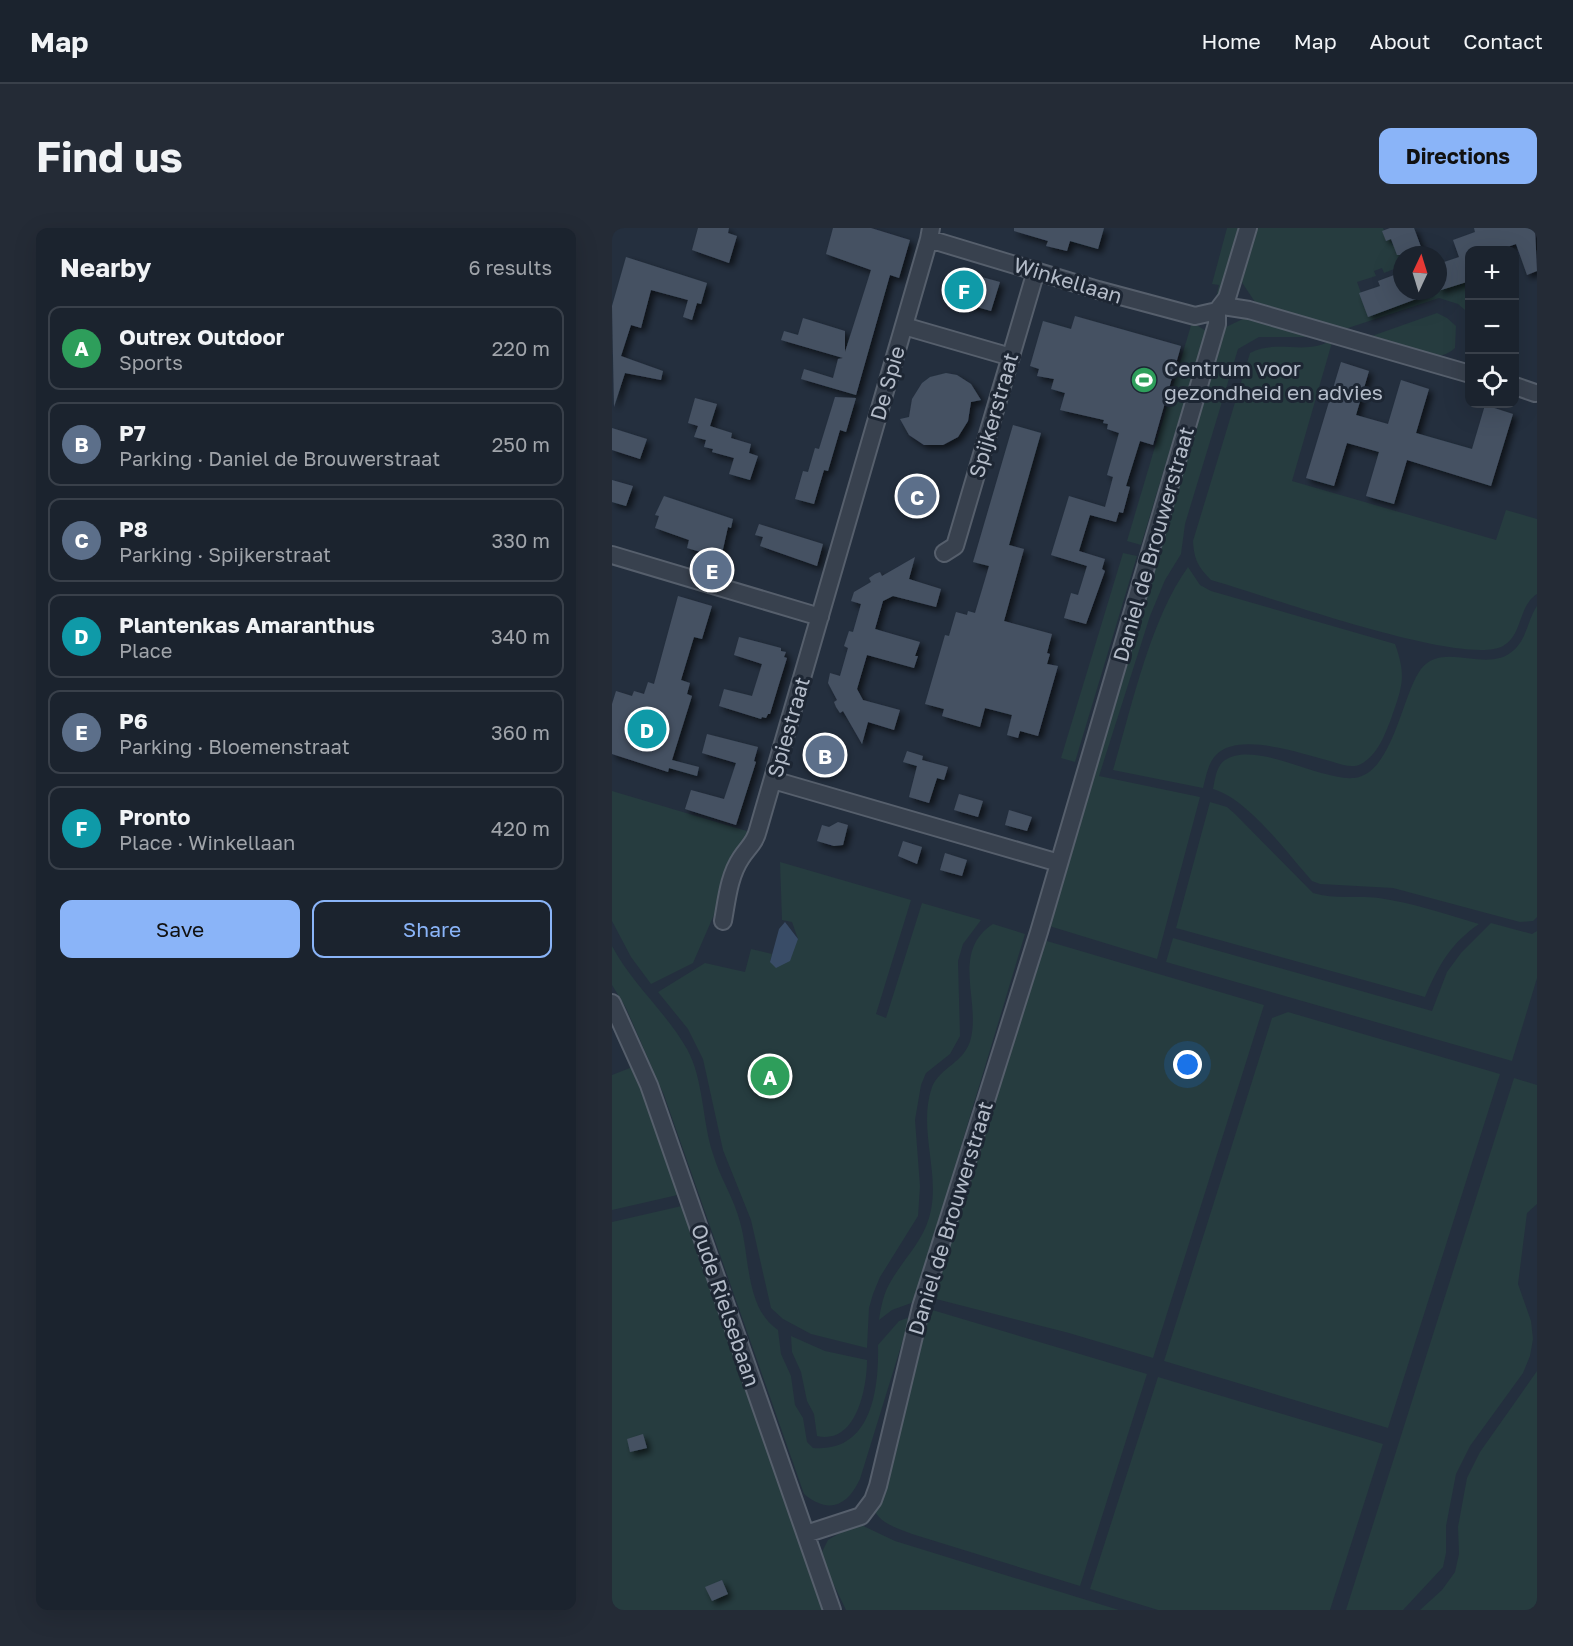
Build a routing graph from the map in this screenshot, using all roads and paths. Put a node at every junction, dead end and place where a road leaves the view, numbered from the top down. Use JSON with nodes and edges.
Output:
{"nodes":[{"id":1,"x":1248,"y":228,"type":"edge"},
{"id":2,"x":930,"y":233,"type":"edge"},
{"id":3,"x":1036,"y":271,"type":"junction"},
{"id":4,"x":1220,"y":308,"type":"junction"},
{"id":5,"x":904,"y":326,"type":"junction"},
{"id":6,"x":1011,"y":357,"type":"junction"},
{"id":7,"x":1465,"y":373,"type":"edge"},
{"id":8,"x":1519,"y":388,"type":"edge"},
{"id":9,"x":1535,"y":393,"type":"dead end"},
{"id":10,"x":846,"y":528,"type":"joint"},
{"id":11,"x":944,"y":552,"type":"dead end"},
{"id":12,"x":612,"y":555,"type":"edge"},
{"id":13,"x":820,"y":617,"type":"junction"},
{"id":14,"x":773,"y":780,"type":"junction"},
{"id":15,"x":1059,"y":863,"type":"junction"},
{"id":16,"x":723,"y":921,"type":"dead end"},
{"id":17,"x":612,"y":1003,"type":"edge"},
{"id":18,"x":806,"y":1534,"type":"junction"},
{"id":19,"x":832,"y":1610,"type":"edge"}],
"edges":[{"from":1,"to":4,"type":"street","name":"Daniel de Brouwerstraat"},
{"from":2,"to":3,"type":"street","name":"Winkellaan"},
{"from":2,"to":5,"type":"street","name":"De Spie"},
{"from":3,"to":4,"type":"street","name":"Winkellaan"},
{"from":3,"to":6,"type":"street","name":"Spijkerstraat"},
{"from":4,"to":7,"type":"street","name":"Winkellaan"},
{"from":4,"to":15,"type":"street","name":"Daniel de Brouwerstraat"},
{"from":5,"to":6,"type":"street"},
{"from":5,"to":10,"type":"street","name":"De Spie"},
{"from":6,"to":11,"type":"street","name":"Spijkerstraat"},
{"from":8,"to":9,"type":"street"},
{"from":10,"to":13,"type":"street","name":"Spiestraat"},
{"from":12,"to":13,"type":"street"},
{"from":13,"to":14,"type":"street","name":"Spiestraat"},
{"from":14,"to":15,"type":"street"},
{"from":14,"to":16,"type":"street","name":"Spiestraat"},
{"from":15,"to":18,"type":"street","name":"Daniel de Brouwerstraat"},
{"from":17,"to":18,"type":"street","name":"Oude Rielsebaan"},
{"from":18,"to":19,"type":"street","name":"Oude Rielsebaan"}]}
